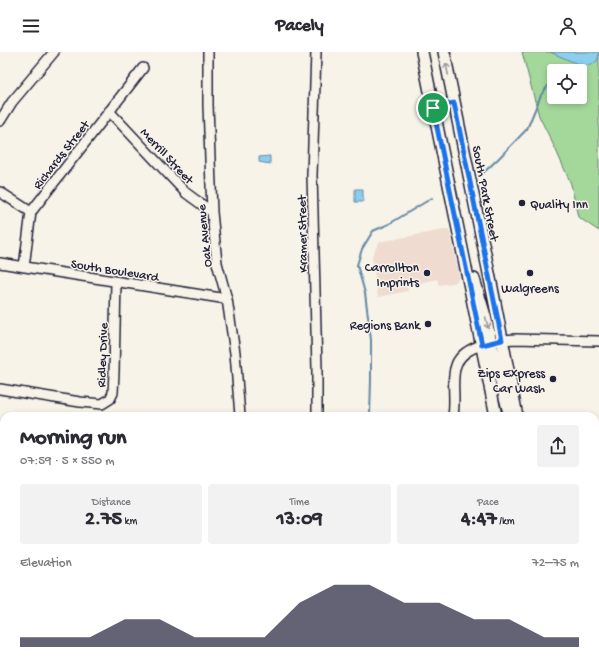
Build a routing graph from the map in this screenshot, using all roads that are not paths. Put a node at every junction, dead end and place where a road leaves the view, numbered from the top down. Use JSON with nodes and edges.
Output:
{"nodes":[{"id":1,"x":54,"y":52,"type":"edge"},
{"id":2,"x":208,"y":52,"type":"edge"},
{"id":3,"x":316,"y":52,"type":"edge"},
{"id":4,"x":422,"y":52,"type":"edge"},
{"id":5,"x":444,"y":52,"type":"edge"},
{"id":6,"x":143,"y":68,"type":"dead end"},
{"id":7,"x":454,"y":103,"type":"junction"},
{"id":8,"x":433,"y":108,"type":"junction"},
{"id":9,"x":109,"y":111,"type":"junction"},
{"id":10,"x":0,"y":121,"type":"edge"},
{"id":11,"x":0,"y":192,"type":"edge"},
{"id":12,"x":31,"y":212,"type":"junction"},
{"id":13,"x":212,"y":212,"type":"junction"},
{"id":14,"x":0,"y":264,"type":"edge"},
{"id":15,"x":24,"y":267,"type":"junction"},
{"id":16,"x":116,"y":282,"type":"junction"},
{"id":17,"x":227,"y":299,"type":"junction"},
{"id":18,"x":599,"y":341,"type":"edge"},
{"id":19,"x":492,"y":343,"type":"junction"},
{"id":20,"x":0,"y":389,"type":"edge"},
{"id":21,"x":240,"y":412,"type":"edge"},
{"id":22,"x":317,"y":412,"type":"edge"},
{"id":23,"x":454,"y":412,"type":"edge"},
{"id":24,"x":496,"y":412,"type":"edge"},
{"id":25,"x":510,"y":412,"type":"edge"},
{"id":26,"x":516,"y":412,"type":"edge"}],
"edges":[{"from":1,"to":10,"type":"street"},
{"from":2,"to":13,"type":"street","name":"Oak Avenue"},
{"from":3,"to":22,"type":"street","name":"Kramer Street"},
{"from":4,"to":8,"type":"main road"},
{"from":7,"to":5,"type":"main road","name":"South Park Street","one_way":true},
{"from":6,"to":9,"type":"street","name":"Richards Street"},
{"from":7,"to":8,"type":"main road"},
{"from":7,"to":19,"type":"main road","name":"South Park Street"},
{"from":8,"to":19,"type":"main road","one_way":true},
{"from":9,"to":12,"type":"street","name":"Richards Street"},
{"from":9,"to":13,"type":"street","name":"Merrill Street"},
{"from":11,"to":12,"type":"street"},
{"from":12,"to":15,"type":"street"},
{"from":13,"to":17,"type":"street","name":"Oak Avenue"},
{"from":14,"to":15,"type":"street","name":"South Boulevard"},
{"from":15,"to":16,"type":"street","name":"South Boulevard"},
{"from":16,"to":17,"type":"street","name":"South Boulevard"},
{"from":16,"to":20,"type":"street","name":"Ridley Drive"},
{"from":17,"to":21,"type":"street","name":"Oak Avenue"},
{"from":18,"to":19,"type":"street"},
{"from":19,"to":23,"type":"street"},
{"from":19,"to":24,"type":"main road"},
{"from":19,"to":25,"type":"main road"},
{"from":19,"to":26,"type":"main road"}]}
